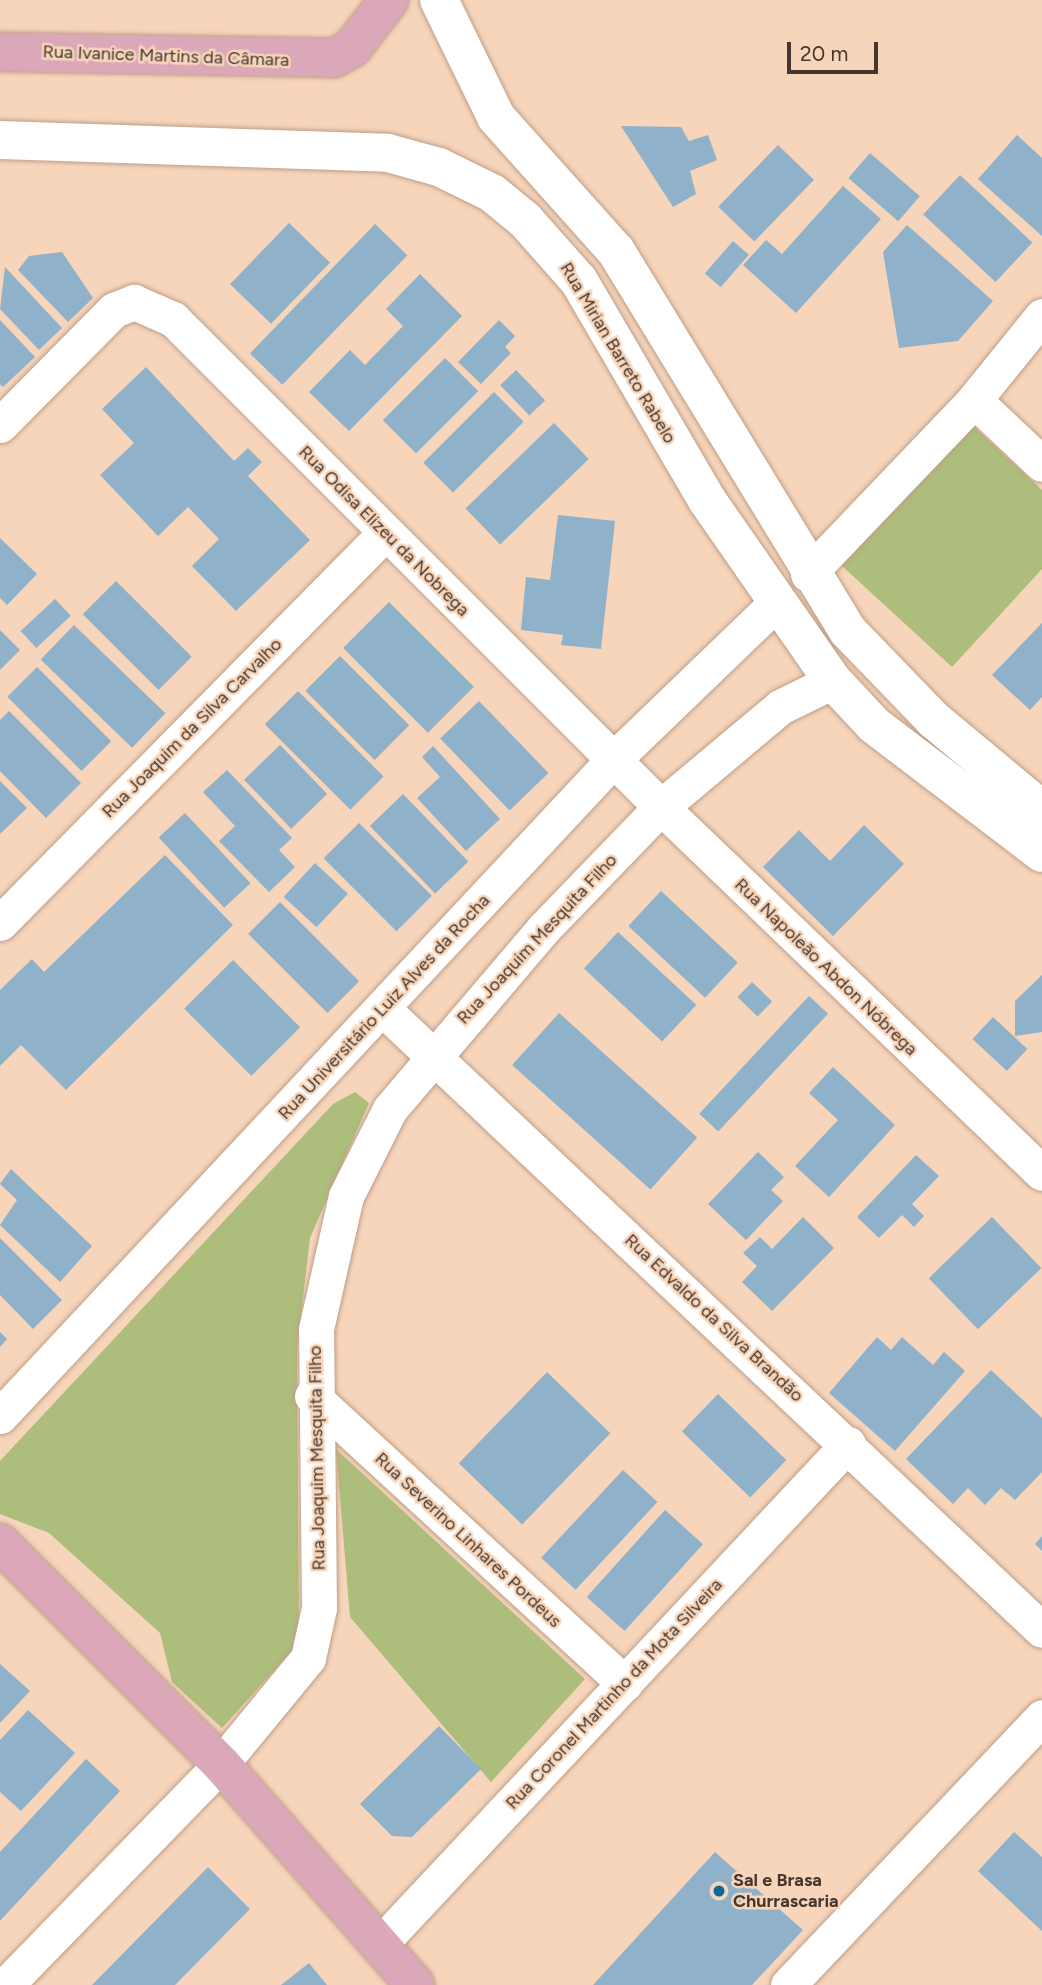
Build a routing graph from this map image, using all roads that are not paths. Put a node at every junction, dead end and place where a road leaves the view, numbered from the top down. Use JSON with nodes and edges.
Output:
{"nodes":[{"id":1,"x":389,"y":0,"type":"edge"},
{"id":2,"x":439,"y":0,"type":"edge"},
{"id":3,"x":0,"y":52,"type":"edge"},
{"id":4,"x":0,"y":140,"type":"edge"},
{"id":5,"x":1042,"y":316,"type":"edge"},
{"id":6,"x":974,"y":400,"type":"junction"},
{"id":7,"x":0,"y":425,"type":"edge"},
{"id":8,"x":1042,"y":464,"type":"edge"},
{"id":9,"x":384,"y":534,"type":"junction"},
{"id":10,"x":808,"y":574,"type":"junction"},
{"id":11,"x":774,"y":605,"type":"junction"},
{"id":12,"x":832,"y":681,"type":"junction"},
{"id":13,"x":614,"y":759,"type":"junction"},
{"id":14,"x":661,"y":807,"type":"junction"},
{"id":15,"x":1042,"y":810,"type":"edge"},
{"id":16,"x":1042,"y":853,"type":"edge"},
{"id":17,"x":0,"y":923,"type":"edge"},
{"id":18,"x":383,"y":1009,"type":"junction"},
{"id":19,"x":432,"y":1053,"type":"junction"},
{"id":20,"x":1042,"y":1173,"type":"edge"},
{"id":21,"x":312,"y":1396,"type":"junction"},
{"id":22,"x":0,"y":1416,"type":"edge"},
{"id":23,"x":848,"y":1444,"type":"junction"},
{"id":24,"x":0,"y":1543,"type":"edge"},
{"id":25,"x":1042,"y":1630,"type":"edge"},
{"id":26,"x":625,"y":1684,"type":"junction"},
{"id":27,"x":1042,"y":1717,"type":"edge"},
{"id":28,"x":221,"y":1764,"type":"junction"},
{"id":29,"x":380,"y":1944,"type":"junction"},
{"id":30,"x":6,"y":1985,"type":"edge"},
{"id":31,"x":415,"y":1985,"type":"edge"},
{"id":32,"x":788,"y":1985,"type":"edge"}],
"edges":[{"from":1,"to":3,"type":"main road","name":"Rua Ivanice Martins da Câmara"},
{"from":2,"to":10,"type":"main road"},
{"from":4,"to":11,"type":"main road","name":"Rua Mirian Barreto Rabelo"},
{"from":5,"to":6,"type":"street"},
{"from":6,"to":8,"type":"street"},
{"from":6,"to":10,"type":"street"},
{"from":7,"to":9,"type":"street","name":"Rua Odisa Elizeu da Nobrega"},
{"from":9,"to":13,"type":"street","name":"Rua Odisa Elizeu da Nobrega"},
{"from":9,"to":17,"type":"street","name":"Rua Joaquim da Silva Carvalho"},
{"from":10,"to":15,"type":"main road"},
{"from":11,"to":12,"type":"main road","name":"Rua Mirian Barreto Rabelo"},
{"from":11,"to":13,"type":"street","name":"Rua Universitário Luiz Alves da Rocha"},
{"from":12,"to":14,"type":"street","name":"Rua Joaquim Mesquita Filho"},
{"from":12,"to":16,"type":"main road","name":"Rua Mirian Barreto Rabelo"},
{"from":13,"to":14,"type":"street","name":"Rua Napoleão Abdon Nóbrega"},
{"from":13,"to":18,"type":"street","name":"Rua Universitário Luiz Alves da Rocha"},
{"from":14,"to":19,"type":"street","name":"Rua Joaquim Mesquita Filho"},
{"from":14,"to":20,"type":"street","name":"Rua Napoleão Abdon Nóbrega"},
{"from":18,"to":19,"type":"street","name":"Rua Edvaldo da Silva Brandão"},
{"from":18,"to":22,"type":"street","name":"Rua Universitário Luiz Alves da Rocha"},
{"from":19,"to":21,"type":"street","name":"Rua Joaquim Mesquita Filho"},
{"from":19,"to":23,"type":"street","name":"Rua Edvaldo da Silva Brandão"},
{"from":21,"to":26,"type":"street","name":"Rua Severino Linhares Pordeus"},
{"from":21,"to":28,"type":"street","name":"Rua Joaquim Mesquita Filho"},
{"from":23,"to":25,"type":"street","name":"Rua Edvaldo da Silva Brandão"},
{"from":23,"to":26,"type":"street","name":"Rua Coronel Martinho da Mota Silveira"},
{"from":24,"to":28,"type":"main road"},
{"from":26,"to":29,"type":"street","name":"Rua Coronel Martinho da Mota Silveira"},
{"from":27,"to":32,"type":"street"},
{"from":28,"to":29,"type":"main road"},
{"from":28,"to":30,"type":"street","name":"Rua Joaquim Mesquita Filho"},
{"from":29,"to":31,"type":"main road"}]}
